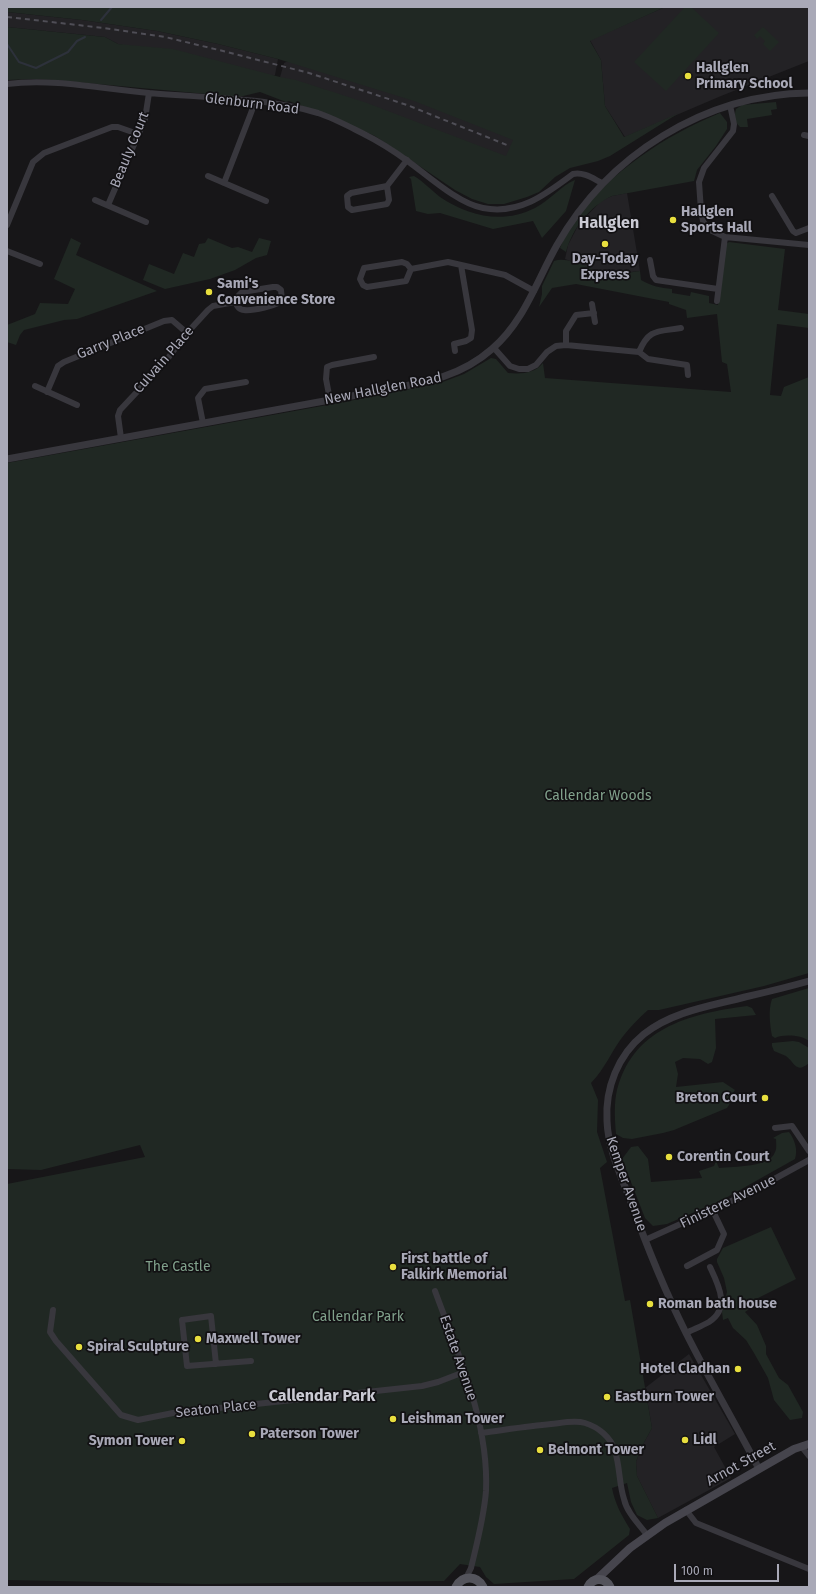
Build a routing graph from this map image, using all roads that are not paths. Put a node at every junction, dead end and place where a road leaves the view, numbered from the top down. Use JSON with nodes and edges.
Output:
{"nodes":[{"id":1,"x":7,"y":84,"type":"edge"},
{"id":2,"x":149,"y":93,"type":"junction"},
{"id":3,"x":809,"y":93,"type":"edge"},
{"id":4,"x":254,"y":102,"type":"junction"},
{"id":5,"x":730,"y":105,"type":"junction"},
{"id":6,"x":138,"y":134,"type":"junction"},
{"id":7,"x":407,"y":160,"type":"junction"},
{"id":8,"x":208,"y":176,"type":"dead end"},
{"id":9,"x":224,"y":183,"type":"junction"},
{"id":10,"x":602,"y":183,"type":"junction"},
{"id":11,"x":387,"y":186,"type":"junction"},
{"id":12,"x":772,"y":196,"type":"dead end"},
{"id":13,"x":95,"y":200,"type":"dead end"},
{"id":14,"x":266,"y":201,"type":"dead end"},
{"id":15,"x":108,"y":206,"type":"junction"},
{"id":16,"x":146,"y":222,"type":"dead end"},
{"id":17,"x":7,"y":225,"type":"edge"},
{"id":18,"x":809,"y":228,"type":"edge"},
{"id":19,"x":796,"y":233,"type":"junction"},
{"id":20,"x":725,"y":237,"type":"junction"},
{"id":21,"x":795,"y":243,"type":"junction"},
{"id":22,"x":809,"y":245,"type":"edge"},
{"id":23,"x":7,"y":251,"type":"edge"},
{"id":24,"x":650,"y":260,"type":"dead end"},
{"id":25,"x":40,"y":264,"type":"dead end"},
{"id":26,"x":461,"y":265,"type":"junction"},
{"id":27,"x":411,"y":270,"type":"junction"},
{"id":28,"x":718,"y":289,"type":"junction"},
{"id":29,"x":534,"y":291,"type":"junction"},
{"id":30,"x":717,"y":301,"type":"dead end"},
{"id":31,"x":235,"y":302,"type":"junction"},
{"id":32,"x":592,"y":304,"type":"dead end"},
{"id":33,"x":594,"y":313,"type":"junction"},
{"id":34,"x":595,"y":322,"type":"dead end"},
{"id":35,"x":681,"y":328,"type":"dead end"},
{"id":36,"x":187,"y":333,"type":"junction"},
{"id":37,"x":566,"y":344,"type":"junction"},
{"id":38,"x":494,"y":348,"type":"junction"},
{"id":39,"x":455,"y":351,"type":"dead end"},
{"id":40,"x":639,"y":352,"type":"junction"},
{"id":41,"x":374,"y":357,"type":"dead end"},
{"id":42,"x":688,"y":375,"type":"dead end"},
{"id":43,"x":246,"y":382,"type":"dead end"},
{"id":44,"x":35,"y":386,"type":"dead end"},
{"id":45,"x":48,"y":392,"type":"junction"},
{"id":46,"x":330,"y":400,"type":"junction"},
{"id":47,"x":77,"y":405,"type":"dead end"},
{"id":48,"x":202,"y":423,"type":"junction"},
{"id":49,"x":121,"y":438,"type":"junction"},
{"id":50,"x":7,"y":459,"type":"edge"},
{"id":51,"x":809,"y":981,"type":"edge"},
{"id":52,"x":775,"y":1128,"type":"dead end"},
{"id":53,"x":809,"y":1151,"type":"edge"},
{"id":54,"x":809,"y":1160,"type":"edge"},
{"id":55,"x":713,"y":1210,"type":"junction"},
{"id":56,"x":645,"y":1240,"type":"junction"},
{"id":57,"x":687,"y":1266,"type":"dead end"},
{"id":58,"x":710,"y":1267,"type":"dead end"},
{"id":59,"x":435,"y":1291,"type":"dead end"},
{"id":60,"x":53,"y":1310,"type":"dead end"},
{"id":61,"x":686,"y":1333,"type":"junction"},
{"id":62,"x":251,"y":1361,"type":"dead end"},
{"id":63,"x":216,"y":1364,"type":"junction"},
{"id":64,"x":464,"y":1372,"type":"junction"},
{"id":65,"x":481,"y":1433,"type":"junction"},
{"id":66,"x":809,"y":1444,"type":"edge"},
{"id":67,"x":800,"y":1446,"type":"junction"},
{"id":68,"x":809,"y":1456,"type":"edge"},
{"id":69,"x":760,"y":1468,"type":"junction"},
{"id":70,"x":686,"y":1510,"type":"junction"},
{"id":71,"x":647,"y":1535,"type":"junction"},
{"id":72,"x":471,"y":1568,"type":"junction"},
{"id":73,"x":809,"y":1569,"type":"edge"},
{"id":74,"x":466,"y":1578,"type":"junction"},
{"id":75,"x":607,"y":1584,"type":"edge"},
{"id":76,"x":482,"y":1585,"type":"edge"},
{"id":77,"x":586,"y":1586,"type":"edge"},
{"id":78,"x":456,"y":1587,"type":"edge"}],
"edges":[{"from":1,"to":2,"type":"street","name":"Glenburn Road"},
{"from":2,"to":4,"type":"street","name":"Glenburn Road"},
{"from":2,"to":6,"type":"street","name":"Beauly Court"},
{"from":3,"to":5,"type":"street","name":"New Hallglen Road"},
{"from":4,"to":7,"type":"street","name":"Glenburn Road"},
{"from":4,"to":9,"type":"street"},
{"from":5,"to":10,"type":"street","name":"New Hallglen Road"},
{"from":5,"to":20,"type":"street"},
{"from":6,"to":15,"type":"street","name":"Beauly Court"},
{"from":6,"to":17,"type":"street"},
{"from":7,"to":10,"type":"street","name":"Glenburn Road"},
{"from":7,"to":11,"type":"street"},
{"from":8,"to":9,"type":"street"},
{"from":9,"to":14,"type":"street"},
{"from":10,"to":29,"type":"street","name":"New Hallglen Road"},
{"from":11,"to":11,"type":"street"},
{"from":12,"to":19,"type":"street"},
{"from":13,"to":15,"type":"street"},
{"from":15,"to":16,"type":"street"},
{"from":18,"to":19,"type":"street"},
{"from":19,"to":21,"type":"street"},
{"from":20,"to":21,"type":"street"},
{"from":20,"to":28,"type":"street"},
{"from":21,"to":22,"type":"street"},
{"from":23,"to":25,"type":"street"},
{"from":24,"to":28,"type":"street"},
{"from":26,"to":27,"type":"street"},
{"from":26,"to":29,"type":"street"},
{"from":26,"to":39,"type":"street"},
{"from":27,"to":27,"type":"street"},
{"from":28,"to":30,"type":"street"},
{"from":29,"to":38,"type":"street","name":"New Hallglen Road"},
{"from":31,"to":31,"type":"street","name":"Culvain Place"},
{"from":31,"to":36,"type":"street","name":"Culvain Place"},
{"from":32,"to":33,"type":"street"},
{"from":33,"to":34,"type":"street"},
{"from":33,"to":37,"type":"street"},
{"from":35,"to":40,"type":"street"},
{"from":36,"to":45,"type":"street","name":"Garry Place"},
{"from":36,"to":49,"type":"street","name":"Culvain Place"},
{"from":37,"to":38,"type":"street"},
{"from":37,"to":40,"type":"street"},
{"from":38,"to":46,"type":"street","name":"New Hallglen Road"},
{"from":40,"to":42,"type":"street"},
{"from":41,"to":46,"type":"street"},
{"from":43,"to":48,"type":"street"},
{"from":44,"to":45,"type":"street"},
{"from":45,"to":47,"type":"street"},
{"from":46,"to":48,"type":"street","name":"New Hallglen Road"},
{"from":48,"to":49,"type":"street","name":"New Hallglen Road"},
{"from":49,"to":50,"type":"street","name":"New Hallglen Road"},
{"from":51,"to":56,"type":"street","name":"Kemper Avenue"},
{"from":52,"to":53,"type":"street"},
{"from":54,"to":55,"type":"street","name":"Finistere Avenue"},
{"from":55,"to":56,"type":"street","name":"Finistere Avenue"},
{"from":55,"to":57,"type":"street"},
{"from":56,"to":61,"type":"street","name":"Kemper Avenue"},
{"from":58,"to":61,"type":"street"},
{"from":59,"to":64,"type":"street","name":"Estate Avenue"},
{"from":60,"to":64,"type":"street","name":"Seaton Place"},
{"from":61,"to":69,"type":"street","name":"Kemper Avenue"},
{"from":62,"to":63,"type":"street"},
{"from":63,"to":63,"type":"street"},
{"from":64,"to":65,"type":"street","name":"Estate Avenue"},
{"from":65,"to":71,"type":"street"},
{"from":65,"to":72,"type":"street","name":"Estate Avenue"},
{"from":66,"to":67,"type":"main road","name":"Arnot Street"},
{"from":67,"to":68,"type":"street"},
{"from":67,"to":69,"type":"main road","name":"Arnot Street"},
{"from":69,"to":70,"type":"main road","name":"Arnot Street"},
{"from":70,"to":71,"type":"main road","name":"Arnot Street"},
{"from":70,"to":73,"type":"street"},
{"from":71,"to":75,"type":"main road","name":"Arnot Street"},
{"from":72,"to":74,"type":"street","name":"Estate Avenue"},
{"from":72,"to":76,"type":"street"},
{"from":74,"to":76,"type":"main road"},
{"from":74,"to":78,"type":"main road"},
{"from":75,"to":77,"type":"main road"}]}
